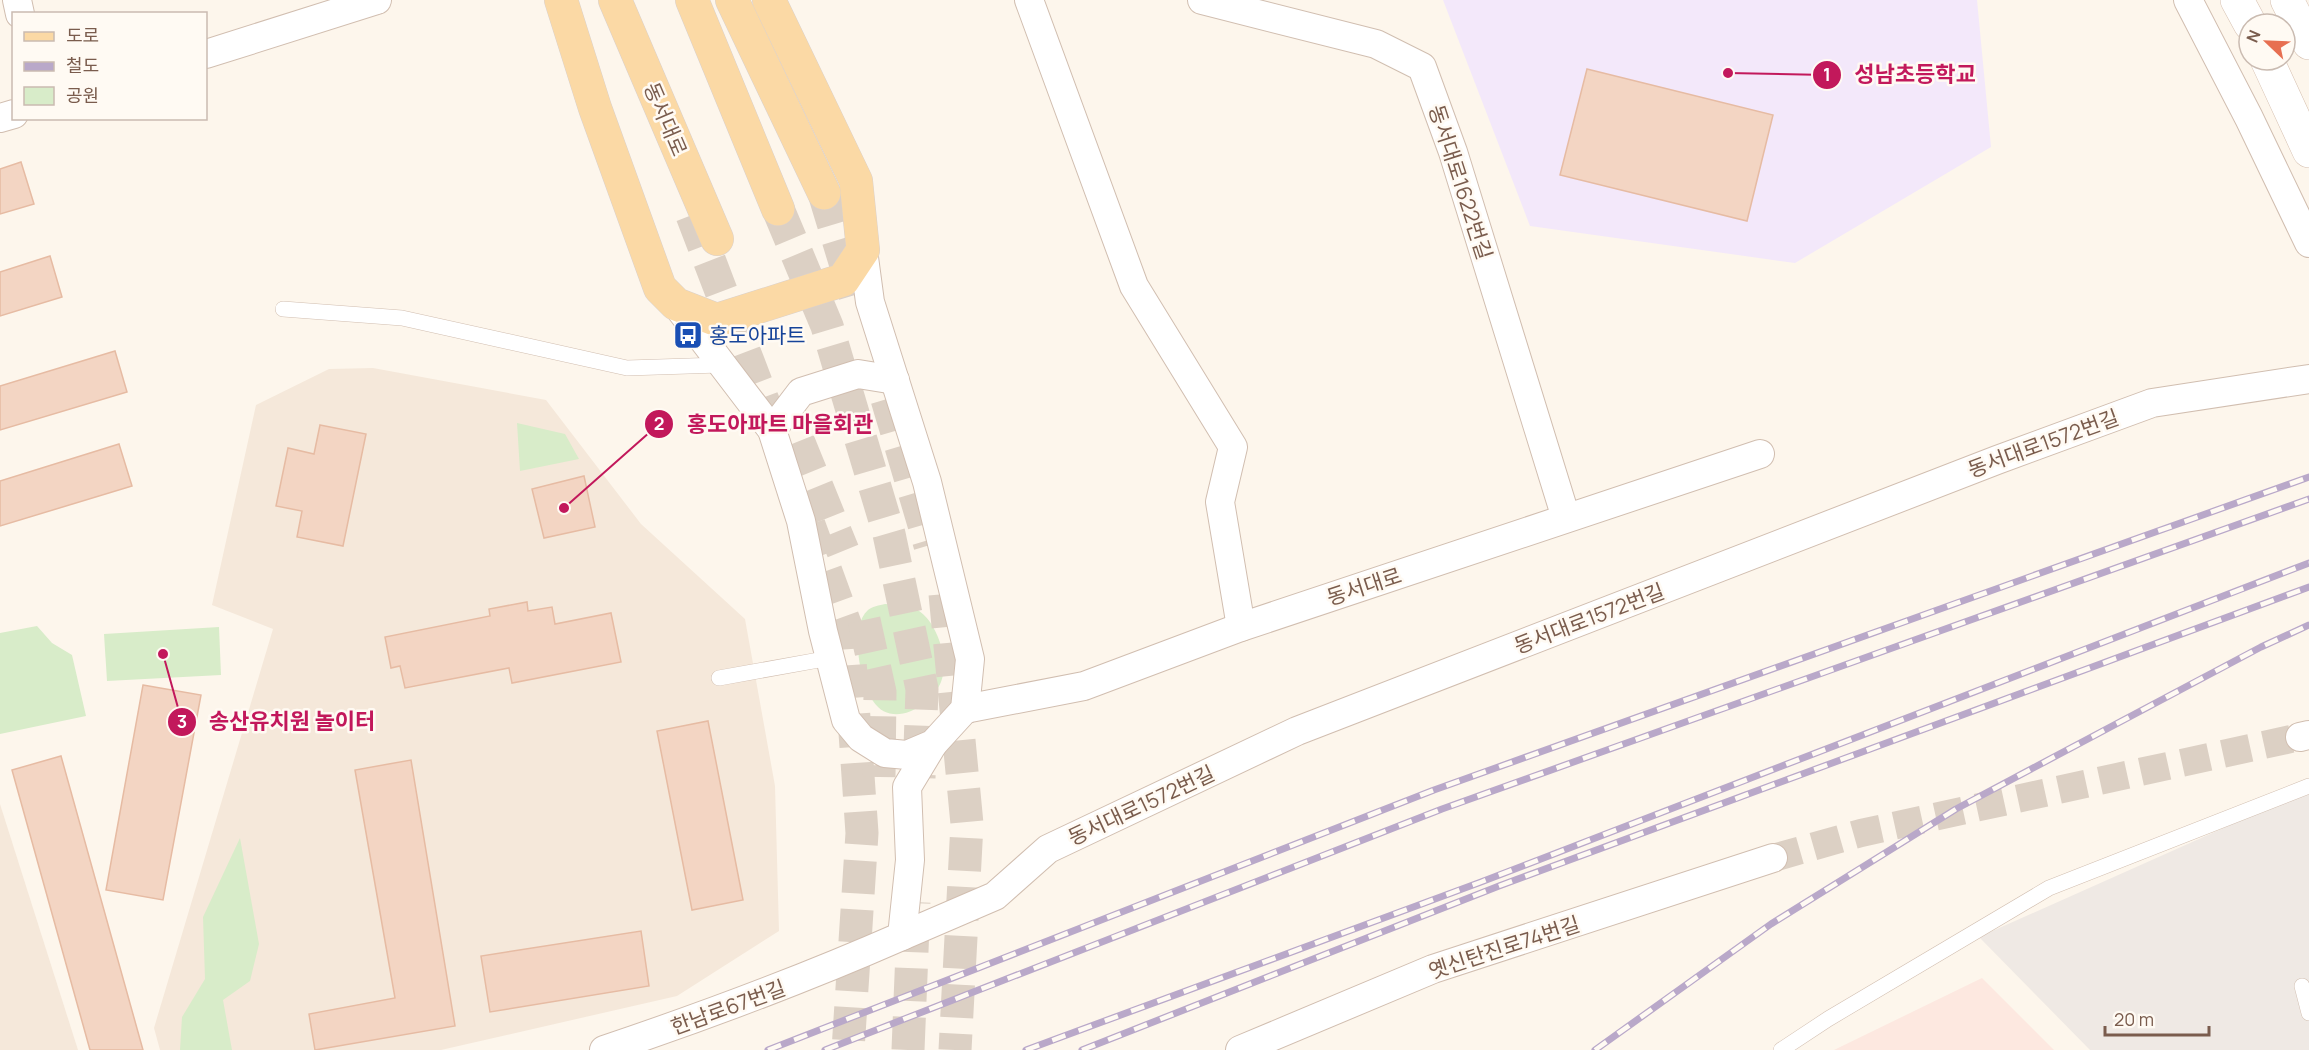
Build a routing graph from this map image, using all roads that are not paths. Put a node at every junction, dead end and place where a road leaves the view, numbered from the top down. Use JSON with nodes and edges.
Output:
{"nodes":[{"id":1,"x":377,"y":0,"type":"edge"},
{"id":2,"x":613,"y":0,"type":"edge"},
{"id":3,"x":692,"y":0,"type":"edge"},
{"id":4,"x":732,"y":0,"type":"edge"},
{"id":5,"x":768,"y":0,"type":"edge"},
{"id":6,"x":1029,"y":0,"type":"edge"},
{"id":7,"x":1202,"y":0,"type":"edge"},
{"id":8,"x":2188,"y":0,"type":"edge"},
{"id":9,"x":2287,"y":0,"type":"edge"},
{"id":10,"x":559,"y":2,"type":"edge"},
{"id":11,"x":2309,"y":43,"type":"edge"},
{"id":12,"x":207,"y":54,"type":"edge"},
{"id":13,"x":2273,"y":72,"type":"edge"},
{"id":14,"x":2309,"y":151,"type":"edge"},
{"id":15,"x":824,"y":193,"type":"tunnel mouth"},
{"id":16,"x":778,"y":209,"type":"tunnel mouth"},
{"id":17,"x":692,"y":215,"type":"tunnel mouth"},
{"id":18,"x":717,"y":238,"type":"tunnel mouth"},
{"id":19,"x":2309,"y":243,"type":"edge"},
{"id":20,"x":862,"y":250,"type":"junction"},
{"id":21,"x":675,"y":304,"type":"junction"},
{"id":22,"x":284,"y":309,"type":"dead end"},
{"id":23,"x":720,"y":365,"type":"junction"},
{"id":24,"x":2309,"y":379,"type":"edge"},
{"id":25,"x":895,"y":380,"type":"junction"},
{"id":26,"x":772,"y":430,"type":"junction"},
{"id":27,"x":1760,"y":454,"type":"dead end"},
{"id":28,"x":1566,"y":518,"type":"junction"},
{"id":29,"x":1241,"y":627,"type":"junction"},
{"id":30,"x":830,"y":658,"type":"junction"},
{"id":31,"x":719,"y":678,"type":"dead end"},
{"id":32,"x":965,"y":708,"type":"junction"},
{"id":33,"x":933,"y":744,"type":"junction"},
{"id":34,"x":885,"y":753,"type":"junction"},
{"id":35,"x":2309,"y":786,"type":"edge"},
{"id":36,"x":908,"y":787,"type":"junction"},
{"id":37,"x":1773,"y":858,"type":"tunnel mouth"},
{"id":38,"x":902,"y":936,"type":"junction"},
{"id":39,"x":816,"y":974,"type":"joint"},
{"id":40,"x":2302,"y":986,"type":"dead end"},
{"id":41,"x":2309,"y":1013,"type":"edge"},
{"id":42,"x":604,"y":1050,"type":"edge"},
{"id":43,"x":1240,"y":1050,"type":"edge"},
{"id":44,"x":1781,"y":1050,"type":"edge"}],
"edges":[{"from":1,"to":12,"type":"street"},
{"from":2,"to":17,"type":"main road"},
{"from":2,"to":18,"type":"main road","name":"동서대로"},
{"from":3,"to":16,"type":"main road"},
{"from":4,"to":15,"type":"main road"},
{"from":5,"to":20,"type":"main road"},
{"from":6,"to":29,"type":"street"},
{"from":7,"to":28,"type":"street","name":"동서대로1622번길"},
{"from":8,"to":19,"type":"street"},
{"from":9,"to":11,"type":"main road"},
{"from":10,"to":21,"type":"main road"},
{"from":13,"to":14,"type":"main road"},
{"from":20,"to":21,"type":"main road"},
{"from":20,"to":25,"type":"street"},
{"from":21,"to":23,"type":"street"},
{"from":22,"to":23,"type":"lane"},
{"from":23,"to":26,"type":"street"},
{"from":24,"to":38,"type":"street","name":"동서대로1572번길"},
{"from":25,"to":26,"type":"street"},
{"from":25,"to":32,"type":"street"},
{"from":26,"to":30,"type":"street"},
{"from":27,"to":28,"type":"street","name":"동서대로"},
{"from":28,"to":29,"type":"street","name":"동서대로"},
{"from":29,"to":32,"type":"street","name":"동서대로"},
{"from":30,"to":31,"type":"lane"},
{"from":30,"to":34,"type":"street"},
{"from":32,"to":33,"type":"street"},
{"from":33,"to":34,"type":"street"},
{"from":33,"to":36,"type":"street"},
{"from":34,"to":36,"type":"street"},
{"from":35,"to":44,"type":"lane"},
{"from":36,"to":38,"type":"street"},
{"from":37,"to":43,"type":"street","name":"옛신탄진로74번길"},
{"from":38,"to":39,"type":"street","name":"동서대로1572번길"},
{"from":39,"to":42,"type":"street","name":"한남로67번길"},
{"from":40,"to":41,"type":"lane"}]}
